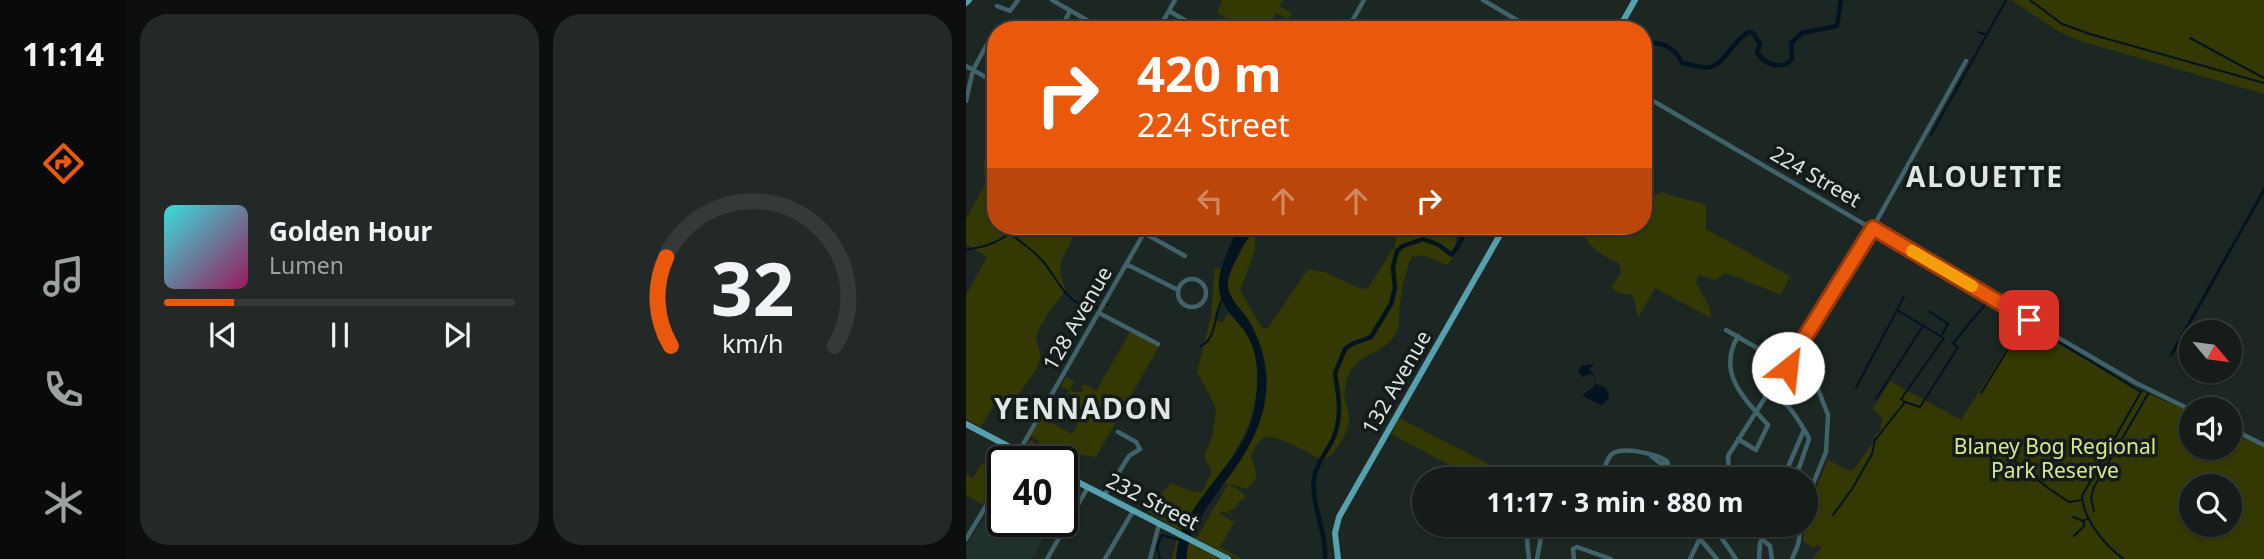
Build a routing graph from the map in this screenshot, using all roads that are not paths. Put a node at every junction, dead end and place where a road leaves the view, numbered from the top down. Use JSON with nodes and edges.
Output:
{"nodes":[{"id":1,"x":1018,"y":0,"type":"edge"},
{"id":2,"x":1052,"y":0,"type":"edge"},
{"id":3,"x":1175,"y":0,"type":"edge"},
{"id":4,"x":1364,"y":0,"type":"edge"},
{"id":5,"x":1483,"y":0,"type":"edge"},
{"id":6,"x":1634,"y":0,"type":"edge"},
{"id":7,"x":997,"y":6,"type":"dead end"},
{"id":8,"x":1070,"y":11,"type":"junction"},
{"id":9,"x":1169,"y":11,"type":"junction"},
{"id":10,"x":1065,"y":21,"type":"edge"},
{"id":11,"x":1088,"y":21,"type":"edge"},
{"id":12,"x":1163,"y":21,"type":"edge"},
{"id":13,"x":1186,"y":21,"type":"edge"},
{"id":14,"x":1352,"y":21,"type":"edge"},
{"id":15,"x":1519,"y":21,"type":"edge"},
{"id":16,"x":1623,"y":21,"type":"edge"},
{"id":17,"x":987,"y":44,"type":"edge"},
{"id":18,"x":1966,"y":61,"type":"dead end"},
{"id":19,"x":966,"y":66,"type":"edge"},
{"id":20,"x":973,"y":70,"type":"junction"},
{"id":21,"x":987,"y":77,"type":"edge"},
{"id":22,"x":1652,"y":99,"type":"edge"},
{"id":23,"x":966,"y":101,"type":"edge"},
{"id":24,"x":1873,"y":228,"type":"junction"},
{"id":25,"x":1143,"y":235,"type":"edge"},
{"id":26,"x":1148,"y":235,"type":"edge"},
{"id":27,"x":1500,"y":235,"type":"edge"},
{"id":28,"x":1185,"y":256,"type":"dead end"},
{"id":29,"x":1126,"y":264,"type":"junction"},
{"id":30,"x":1178,"y":290,"type":"junction"},
{"id":31,"x":1099,"y":313,"type":"junction"},
{"id":32,"x":1726,"y":330,"type":"dead end"},
{"id":33,"x":1738,"y":336,"type":"junction"},
{"id":34,"x":1158,"y":344,"type":"dead end"},
{"id":35,"x":1788,"y":366,"type":"junction"},
{"id":36,"x":2179,"y":404,"type":"edge"},
{"id":37,"x":1756,"y":411,"type":"junction"},
{"id":38,"x":966,"y":424,"type":"edge"},
{"id":39,"x":1804,"y":430,"type":"junction"},
{"id":40,"x":1118,"y":432,"type":"dead end"},
{"id":41,"x":2242,"y":434,"type":"edge"},
{"id":42,"x":1738,"y":439,"type":"junction"},
{"id":43,"x":2264,"y":444,"type":"edge"},
{"id":44,"x":1007,"y":446,"type":"edge"},
{"id":45,"x":1021,"y":446,"type":"edge"},
{"id":46,"x":1668,"y":464,"type":"dead end"},
{"id":47,"x":1606,"y":467,"type":"edge"},
{"id":48,"x":1729,"y":467,"type":"edge"},
{"id":49,"x":1818,"y":471,"type":"edge"},
{"id":50,"x":1078,"y":482,"type":"edge"},
{"id":51,"x":1088,"y":487,"type":"junction"},
{"id":52,"x":1104,"y":496,"type":"junction"},
{"id":53,"x":987,"y":504,"type":"edge"},
{"id":54,"x":1133,"y":511,"type":"junction"},
{"id":55,"x":1159,"y":524,"type":"junction"},
{"id":56,"x":1528,"y":537,"type":"edge"},
{"id":57,"x":1541,"y":537,"type":"edge"},
{"id":58,"x":1720,"y":537,"type":"edge"},
{"id":59,"x":1724,"y":537,"type":"edge"},
{"id":60,"x":1799,"y":537,"type":"edge"},
{"id":61,"x":966,"y":539,"type":"edge"},
{"id":62,"x":1700,"y":539,"type":"joint"},
{"id":63,"x":1762,"y":539,"type":"joint"},
{"id":64,"x":1723,"y":540,"type":"junction"},
{"id":65,"x":1692,"y":558,"type":"edge"},
{"id":66,"x":1047,"y":559,"type":"edge"},
{"id":67,"x":1105,"y":559,"type":"edge"},
{"id":68,"x":1150,"y":559,"type":"edge"},
{"id":69,"x":1228,"y":559,"type":"edge"},
{"id":70,"x":1338,"y":559,"type":"edge"},
{"id":71,"x":1529,"y":559,"type":"edge"},
{"id":72,"x":1536,"y":559,"type":"edge"},
{"id":73,"x":1574,"y":559,"type":"edge"},
{"id":74,"x":1611,"y":559,"type":"edge"},
{"id":75,"x":1717,"y":559,"type":"edge"},
{"id":76,"x":1736,"y":559,"type":"edge"},
{"id":77,"x":1759,"y":559,"type":"edge"},
{"id":78,"x":1772,"y":559,"type":"edge"},
{"id":79,"x":1792,"y":559,"type":"edge"}],
"edges":[{"from":1,"to":7,"type":"street"},
{"from":2,"to":8,"type":"street"},
{"from":3,"to":9,"type":"street"},
{"from":4,"to":14,"type":"street"},
{"from":5,"to":15,"type":"street"},
{"from":6,"to":16,"type":"main road"},
{"from":8,"to":10,"type":"street"},
{"from":8,"to":11,"type":"street"},
{"from":9,"to":12,"type":"street"},
{"from":9,"to":13,"type":"street"},
{"from":17,"to":20,"type":"street"},
{"from":18,"to":24,"type":"street"},
{"from":19,"to":20,"type":"street"},
{"from":20,"to":21,"type":"street"},
{"from":20,"to":23,"type":"street"},
{"from":22,"to":24,"type":"street","name":"224 Street"},
{"from":24,"to":35,"type":"street"},
{"from":24,"to":36,"type":"street","name":"224 Street"},
{"from":25,"to":29,"type":"street","name":"128 Avenue"},
{"from":26,"to":28,"type":"street"},
{"from":27,"to":70,"type":"main road","name":"132 Avenue"},
{"from":29,"to":30,"type":"street"},
{"from":29,"to":31,"type":"street","name":"128 Avenue"},
{"from":30,"to":30,"type":"street"},
{"from":31,"to":34,"type":"street"},
{"from":31,"to":45,"type":"street","name":"128 Avenue"},
{"from":32,"to":33,"type":"street"},
{"from":33,"to":35,"type":"street"},
{"from":33,"to":37,"type":"street"},
{"from":35,"to":49,"type":"street"},
{"from":37,"to":39,"type":"street"},
{"from":37,"to":42,"type":"street"},
{"from":37,"to":42,"type":"street"},
{"from":38,"to":44,"type":"main road"},
{"from":39,"to":39,"type":"street"},
{"from":40,"to":52,"type":"street"},
{"from":41,"to":43,"type":"street"},
{"from":42,"to":48,"type":"street"},
{"from":46,"to":47,"type":"street"},
{"from":50,"to":51,"type":"main road","name":"232 Street"},
{"from":51,"to":52,"type":"main road","name":"232 Street"},
{"from":51,"to":66,"type":"street"},
{"from":52,"to":54,"type":"main road","name":"232 Street"},
{"from":53,"to":61,"type":"street"},
{"from":54,"to":55,"type":"main road","name":"232 Street"},
{"from":54,"to":67,"type":"street"},
{"from":55,"to":68,"type":"street"},
{"from":55,"to":69,"type":"main road","name":"232 Street"},
{"from":56,"to":71,"type":"street"},
{"from":57,"to":72,"type":"street"},
{"from":58,"to":64,"type":"street"},
{"from":59,"to":64,"type":"street"},
{"from":60,"to":79,"type":"street"},
{"from":62,"to":65,"type":"street"},
{"from":62,"to":75,"type":"street"},
{"from":63,"to":77,"type":"street"},
{"from":63,"to":78,"type":"street"},
{"from":64,"to":76,"type":"street"},
{"from":73,"to":74,"type":"street"}]}
